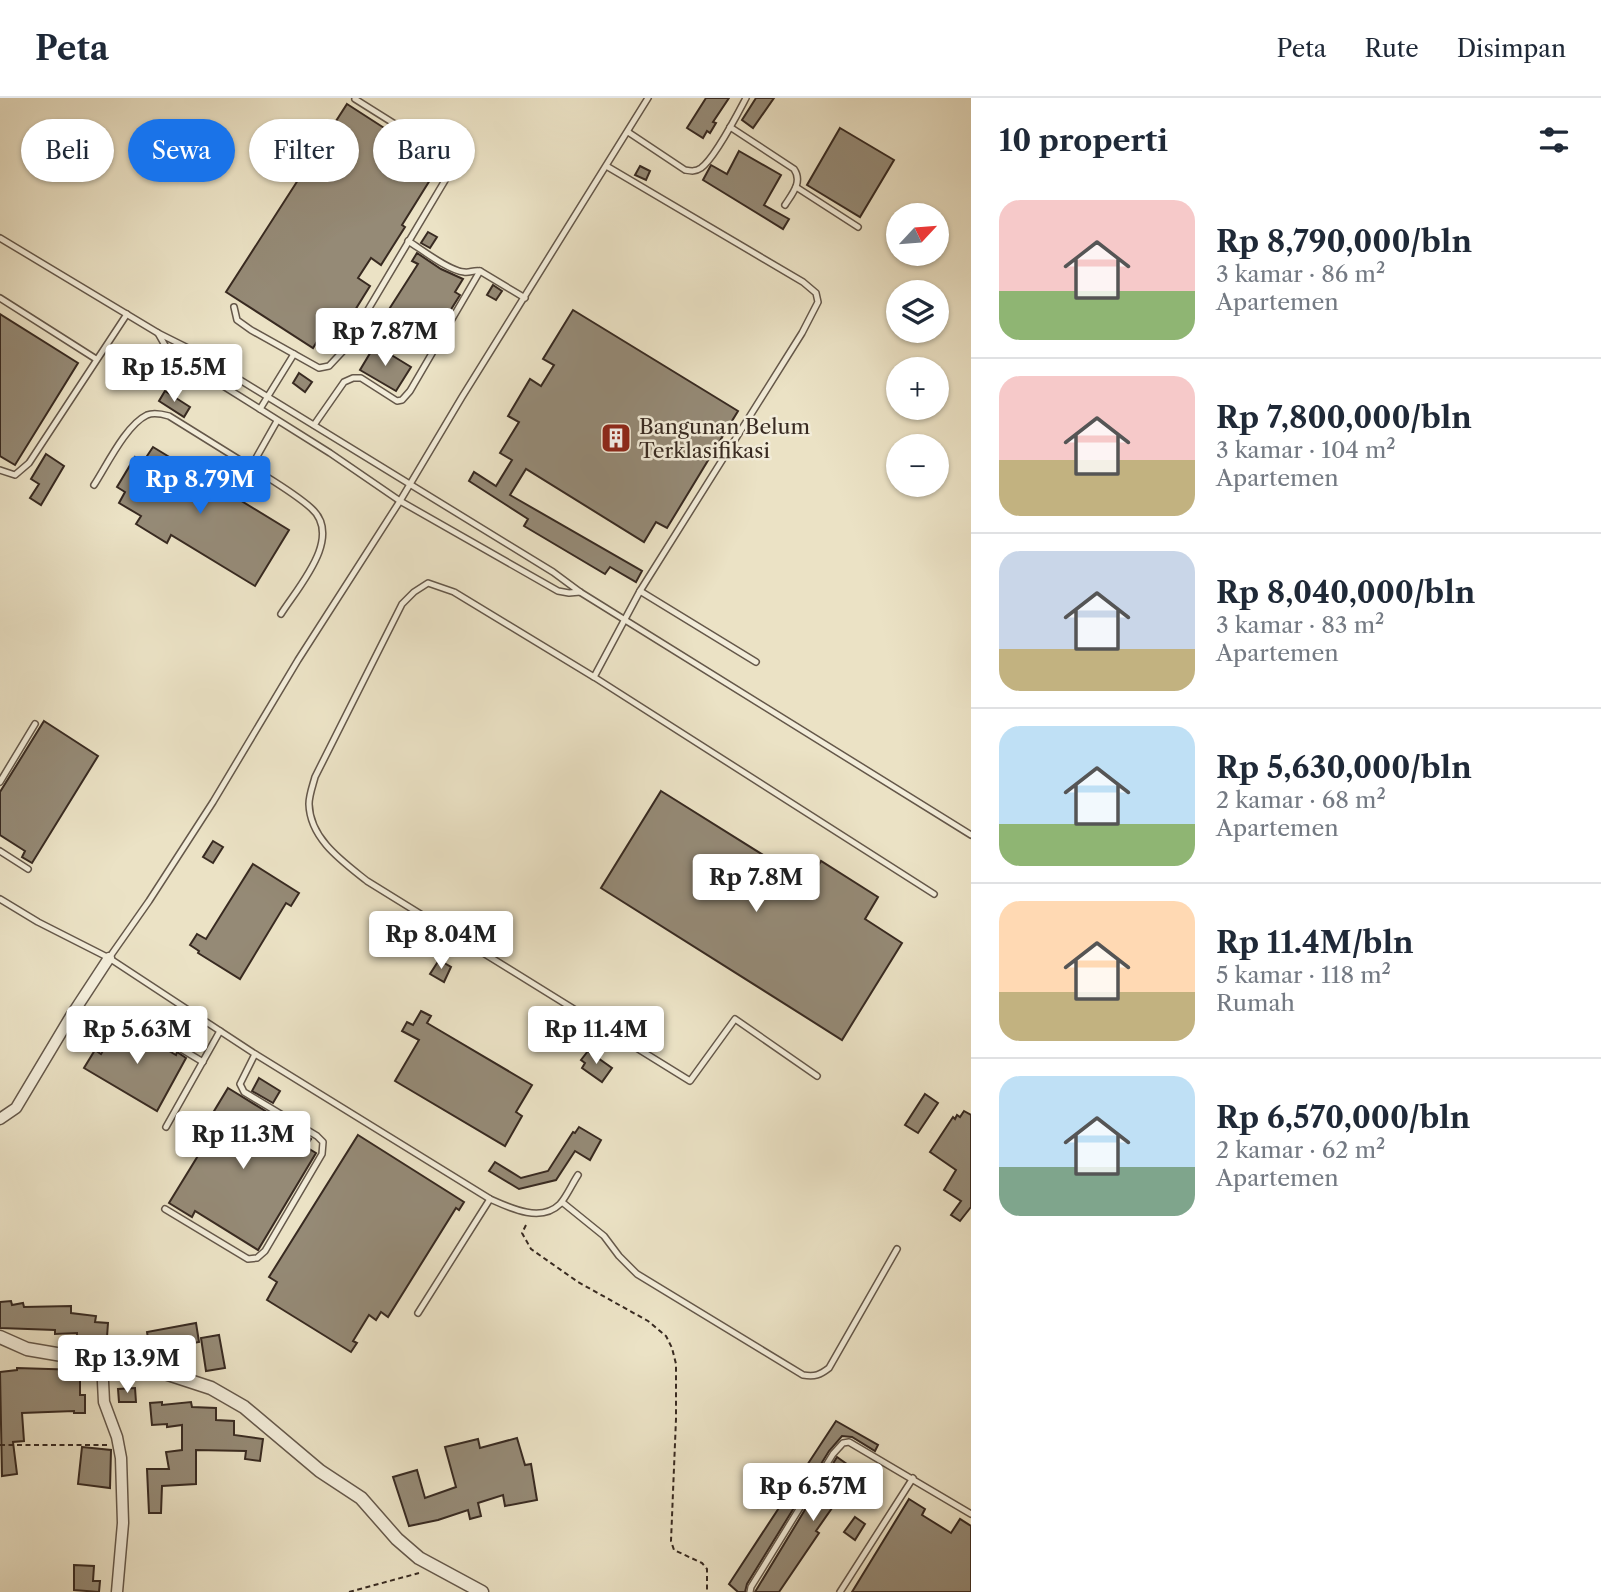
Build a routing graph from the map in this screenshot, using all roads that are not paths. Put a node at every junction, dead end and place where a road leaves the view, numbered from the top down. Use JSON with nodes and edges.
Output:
{"nodes":[{"id":1,"x":648,"y":98,"type":"edge"},
{"id":2,"x":746,"y":98,"type":"edge"},
{"id":3,"x":355,"y":99,"type":"edge"},
{"id":4,"x":730,"y":127,"type":"junction"},
{"id":5,"x":628,"y":132,"type":"junction"},
{"id":6,"x":608,"y":167,"type":"junction"},
{"id":7,"x":796,"y":187,"type":"junction"},
{"id":8,"x":785,"y":205,"type":"dead end"},
{"id":9,"x":858,"y":227,"type":"dead end"},
{"id":10,"x":0,"y":238,"type":"edge"},
{"id":11,"x":408,"y":241,"type":"junction"},
{"id":12,"x":480,"y":271,"type":"junction"},
{"id":13,"x":0,"y":298,"type":"edge"},
{"id":14,"x":525,"y":298,"type":"junction"},
{"id":15,"x":234,"y":307,"type":"dead end"},
{"id":16,"x":127,"y":314,"type":"junction"},
{"id":17,"x":158,"y":333,"type":"junction"},
{"id":18,"x":294,"y":354,"type":"junction"},
{"id":19,"x":96,"y":359,"type":"junction"},
{"id":20,"x":267,"y":396,"type":"junction"},
{"id":21,"x":260,"y":409,"type":"junction"},
{"id":22,"x":277,"y":421,"type":"junction"},
{"id":23,"x":314,"y":425,"type":"junction"},
{"id":24,"x":251,"y":467,"type":"junction"},
{"id":25,"x":0,"y":470,"type":"edge"},
{"id":26,"x":411,"y":484,"type":"junction"},
{"id":27,"x":94,"y":485,"type":"dead end"},
{"id":28,"x":400,"y":501,"type":"junction"},
{"id":29,"x":640,"y":591,"type":"junction"},
{"id":30,"x":580,"y":592,"type":"junction"},
{"id":31,"x":281,"y":614,"type":"dead end"},
{"id":32,"x":625,"y":620,"type":"junction"},
{"id":33,"x":756,"y":662,"type":"dead end"},
{"id":34,"x":594,"y":677,"type":"junction"},
{"id":35,"x":35,"y":724,"type":"dead end"},
{"id":36,"x":0,"y":782,"type":"edge"},
{"id":37,"x":971,"y":835,"type":"edge"},
{"id":38,"x":0,"y":851,"type":"edge"},
{"id":39,"x":28,"y":869,"type":"dead end"},
{"id":40,"x":934,"y":894,"type":"dead end"},
{"id":41,"x":0,"y":899,"type":"edge"},
{"id":42,"x":109,"y":958,"type":"junction"},
{"id":43,"x":130,"y":1018,"type":"dead end"},
{"id":44,"x":220,"y":1031,"type":"junction"},
{"id":45,"x":255,"y":1054,"type":"junction"},
{"id":46,"x":203,"y":1062,"type":"junction"},
{"id":47,"x":817,"y":1076,"type":"dead end"},
{"id":48,"x":0,"y":1119,"type":"edge"},
{"id":49,"x":166,"y":1127,"type":"dead end"},
{"id":50,"x":578,"y":1175,"type":"dead end"},
{"id":51,"x":490,"y":1199,"type":"junction"},
{"id":52,"x":562,"y":1202,"type":"junction"},
{"id":53,"x":165,"y":1209,"type":"dead end"},
{"id":54,"x":897,"y":1249,"type":"dead end"},
{"id":55,"x":418,"y":1313,"type":"dead end"},
{"id":56,"x":0,"y":1337,"type":"edge"},
{"id":57,"x":102,"y":1362,"type":"junction"},
{"id":58,"x":913,"y":1479,"type":"junction"},
{"id":59,"x":971,"y":1514,"type":"edge"},
{"id":60,"x":117,"y":1592,"type":"edge"},
{"id":61,"x":482,"y":1592,"type":"edge"},
{"id":62,"x":750,"y":1592,"type":"edge"},
{"id":63,"x":840,"y":1592,"type":"edge"}],
"edges":[{"from":1,"to":5,"type":"lane"},
{"from":2,"to":4,"type":"lane"},
{"from":3,"to":11,"type":"lane"},
{"from":4,"to":5,"type":"lane"},
{"from":4,"to":7,"type":"lane"},
{"from":5,"to":6,"type":"lane"},
{"from":6,"to":14,"type":"lane"},
{"from":6,"to":29,"type":"lane"},
{"from":7,"to":8,"type":"lane"},
{"from":7,"to":9,"type":"lane"},
{"from":10,"to":16,"type":"lane"},
{"from":11,"to":12,"type":"lane"},
{"from":11,"to":18,"type":"lane"},
{"from":12,"to":14,"type":"lane"},
{"from":12,"to":23,"type":"lane"},
{"from":13,"to":19,"type":"lane"},
{"from":14,"to":26,"type":"lane"},
{"from":15,"to":18,"type":"lane"},
{"from":16,"to":17,"type":"lane"},
{"from":16,"to":19,"type":"lane"},
{"from":17,"to":20,"type":"lane"},
{"from":17,"to":21,"type":"lane"},
{"from":18,"to":20,"type":"lane"},
{"from":19,"to":25,"type":"lane"},
{"from":20,"to":21,"type":"lane"},
{"from":20,"to":23,"type":"lane"},
{"from":21,"to":22,"type":"lane"},
{"from":22,"to":24,"type":"lane"},
{"from":22,"to":28,"type":"lane"},
{"from":23,"to":26,"type":"lane"},
{"from":24,"to":27,"type":"lane"},
{"from":24,"to":31,"type":"lane"},
{"from":26,"to":28,"type":"lane"},
{"from":26,"to":30,"type":"lane"},
{"from":28,"to":30,"type":"lane"},
{"from":28,"to":42,"type":"lane"},
{"from":29,"to":32,"type":"lane"},
{"from":29,"to":33,"type":"lane"},
{"from":30,"to":32,"type":"lane"},
{"from":32,"to":34,"type":"lane"},
{"from":32,"to":37,"type":"lane"},
{"from":34,"to":40,"type":"lane"},
{"from":34,"to":47,"type":"lane"},
{"from":35,"to":36,"type":"lane"},
{"from":38,"to":39,"type":"lane"},
{"from":41,"to":42,"type":"lane"},
{"from":42,"to":44,"type":"lane"},
{"from":42,"to":48,"type":"street"},
{"from":43,"to":46,"type":"lane"},
{"from":44,"to":45,"type":"lane"},
{"from":44,"to":46,"type":"lane"},
{"from":45,"to":51,"type":"lane"},
{"from":45,"to":53,"type":"lane"},
{"from":46,"to":49,"type":"lane"},
{"from":50,"to":52,"type":"lane"},
{"from":51,"to":52,"type":"lane"},
{"from":51,"to":55,"type":"lane"},
{"from":52,"to":54,"type":"lane"},
{"from":56,"to":57,"type":"street"},
{"from":57,"to":60,"type":"street"},
{"from":57,"to":61,"type":"street"},
{"from":58,"to":59,"type":"lane"},
{"from":58,"to":62,"type":"lane"},
{"from":58,"to":63,"type":"lane"}]}
